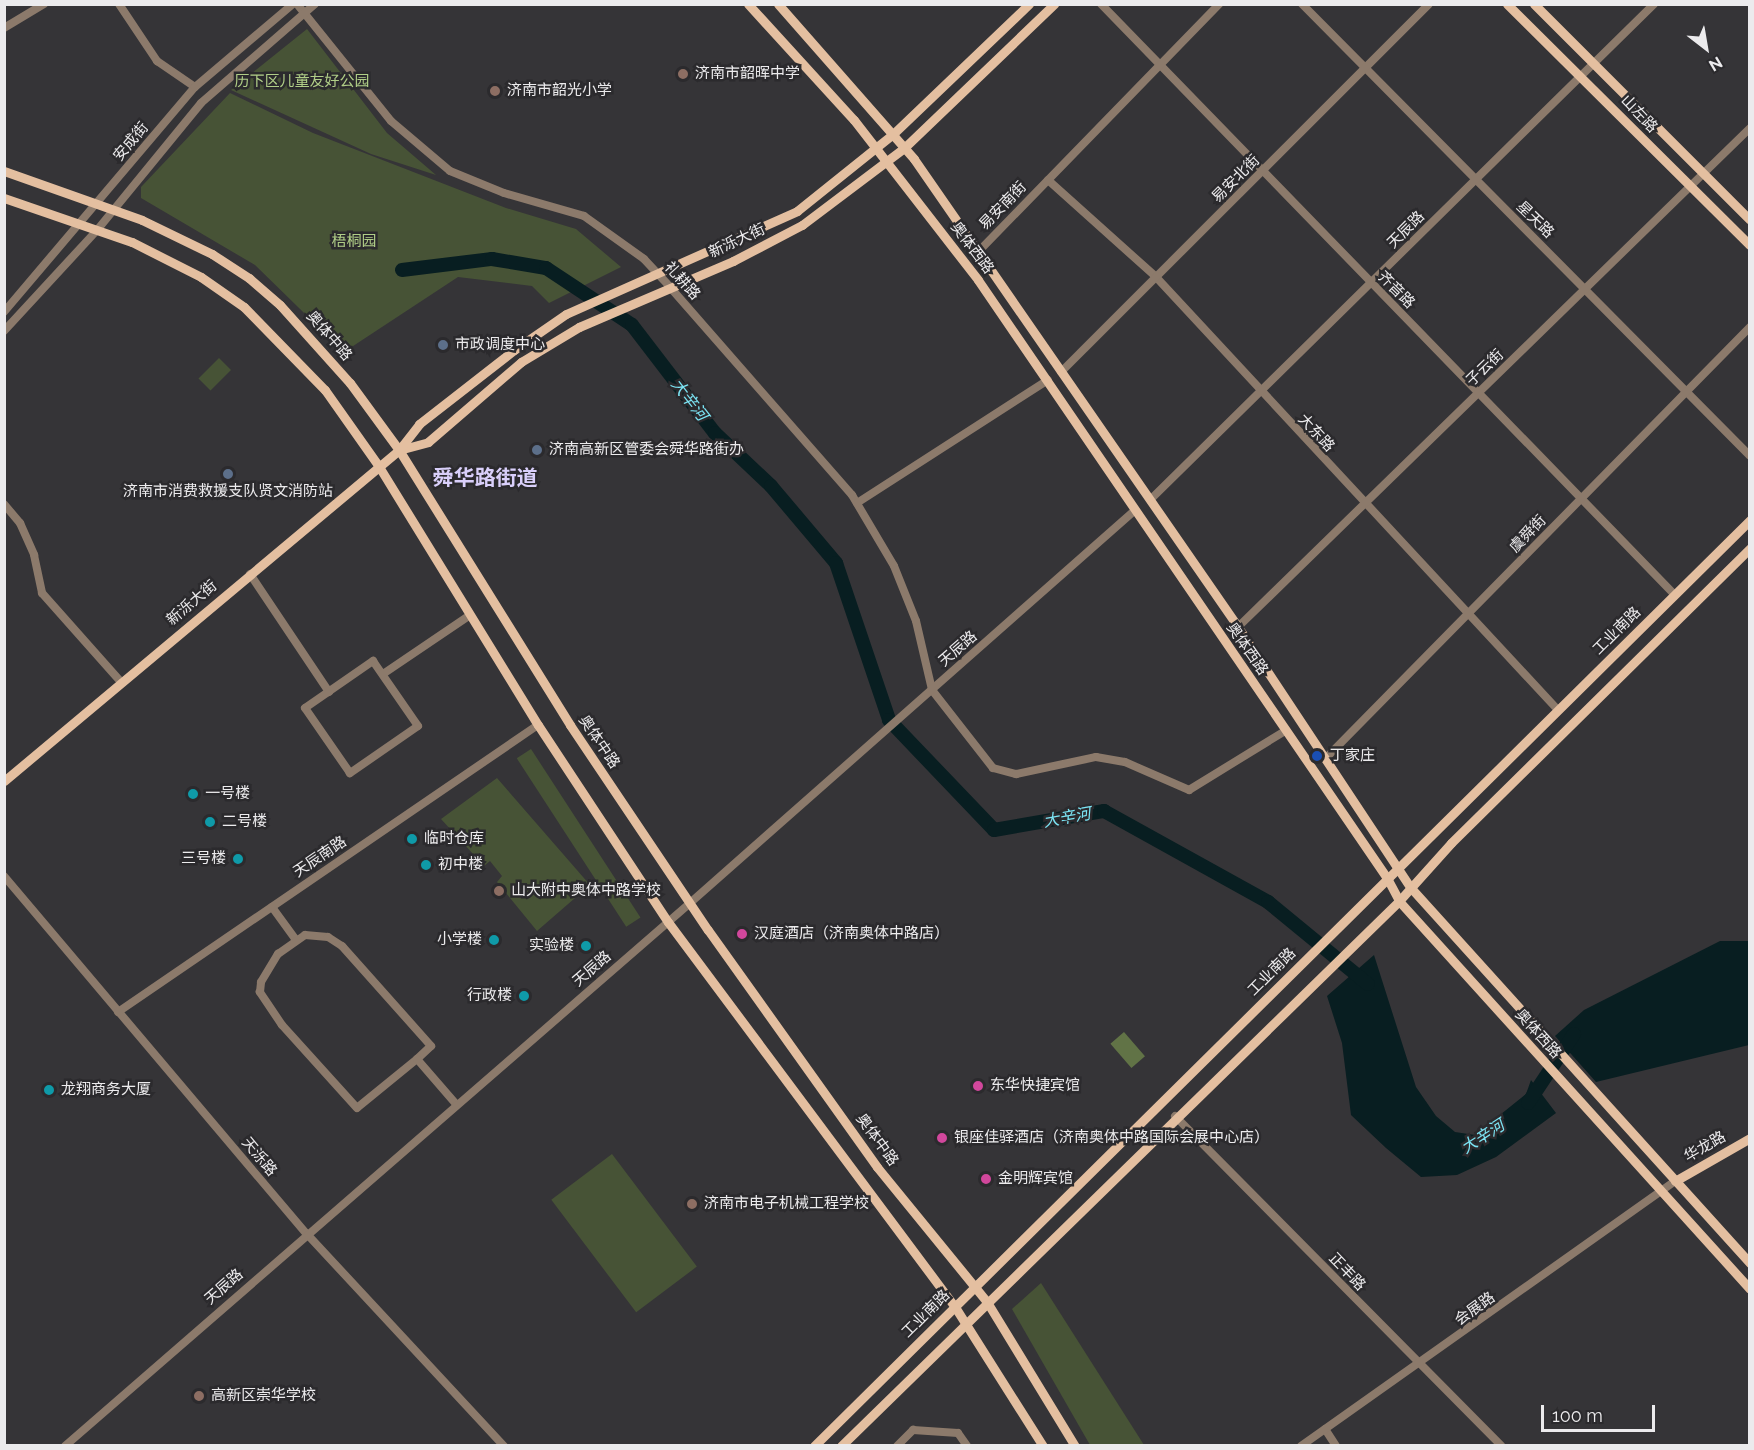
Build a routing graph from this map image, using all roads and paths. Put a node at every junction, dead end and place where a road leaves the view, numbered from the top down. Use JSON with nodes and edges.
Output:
{"nodes":[{"id":1,"x":44,"y":4,"type":"edge"},
{"id":2,"x":119,"y":4,"type":"edge"},
{"id":3,"x":295,"y":4,"type":"edge"},
{"id":4,"x":315,"y":4,"type":"edge"},
{"id":5,"x":747,"y":4,"type":"edge"},
{"id":6,"x":778,"y":4,"type":"edge"},
{"id":7,"x":1029,"y":4,"type":"edge"},
{"id":8,"x":1054,"y":4,"type":"edge"},
{"id":9,"x":1101,"y":4,"type":"edge"},
{"id":10,"x":1219,"y":4,"type":"edge"},
{"id":11,"x":1302,"y":4,"type":"edge"},
{"id":12,"x":1429,"y":4,"type":"edge"},
{"id":13,"x":1507,"y":4,"type":"edge"},
{"id":14,"x":1534,"y":4,"type":"edge"},
{"id":15,"x":1654,"y":4,"type":"edge"},
{"id":16,"x":303,"y":12,"type":"junction"},
{"id":17,"x":4,"y":28,"type":"edge"},
{"id":18,"x":1594,"y":64,"type":"junction"},
{"id":19,"x":1158,"y":65,"type":"junction"},
{"id":20,"x":1364,"y":70,"type":"junction"},
{"id":21,"x":1581,"y":76,"type":"junction"},
{"id":22,"x":195,"y":87,"type":"junction"},
{"id":23,"x":1749,"y":128,"type":"edge"},
{"id":24,"x":893,"y":134,"type":"junction"},
{"id":25,"x":876,"y":148,"type":"junction"},
{"id":26,"x":904,"y":148,"type":"junction"},
{"id":27,"x":887,"y":162,"type":"junction"},
{"id":28,"x":4,"y":171,"type":"edge"},
{"id":29,"x":1262,"y":172,"type":"junction"},
{"id":30,"x":1702,"y":174,"type":"junction"},
{"id":31,"x":1048,"y":180,"type":"junction"},
{"id":32,"x":1475,"y":180,"type":"junction"},
{"id":33,"x":1690,"y":187,"type":"junction"},
{"id":34,"x":4,"y":198,"type":"edge"},
{"id":35,"x":97,"y":202,"type":"junction"},
{"id":36,"x":112,"y":210,"type":"junction"},
{"id":37,"x":1749,"y":220,"type":"edge"},
{"id":38,"x":80,"y":225,"type":"junction"},
{"id":39,"x":98,"y":230,"type":"junction"},
{"id":40,"x":1749,"y":245,"type":"edge"},
{"id":41,"x":978,"y":252,"type":"junction"},
{"id":42,"x":656,"y":273,"type":"junction"},
{"id":43,"x":1156,"y":277,"type":"junction"},
{"id":44,"x":1370,"y":284,"type":"junction"},
{"id":45,"x":669,"y":286,"type":"junction"},
{"id":46,"x":1586,"y":288,"type":"junction"},
{"id":47,"x":4,"y":312,"type":"edge"},
{"id":48,"x":1749,"y":327,"type":"edge"},
{"id":49,"x":4,"y":331,"type":"edge"},
{"id":50,"x":1061,"y":372,"type":"junction"},
{"id":51,"x":1048,"y":380,"type":"junction"},
{"id":52,"x":1687,"y":391,"type":"junction"},
{"id":53,"x":1260,"y":392,"type":"junction"},
{"id":54,"x":1479,"y":392,"type":"junction"},
{"id":55,"x":399,"y":450,"type":"junction"},
{"id":56,"x":1749,"y":456,"type":"edge"},
{"id":57,"x":378,"y":465,"type":"junction"},
{"id":58,"x":1582,"y":498,"type":"junction"},
{"id":59,"x":1150,"y":499,"type":"junction"},
{"id":60,"x":857,"y":503,"type":"junction"},
{"id":61,"x":4,"y":504,"type":"edge"},
{"id":62,"x":1364,"y":505,"type":"junction"},
{"id":63,"x":1134,"y":511,"type":"junction"},
{"id":64,"x":1749,"y":520,"type":"edge"},
{"id":65,"x":1749,"y":548,"type":"edge"},
{"id":66,"x":250,"y":574,"type":"junction"},
{"id":67,"x":1674,"y":594,"type":"junction"},
{"id":68,"x":470,"y":615,"type":"junction"},
{"id":69,"x":1468,"y":615,"type":"junction"},
{"id":70,"x":1238,"y":627,"type":"junction"},
{"id":71,"x":383,"y":674,"type":"junction"},
{"id":72,"x":121,"y":682,"type":"junction"},
{"id":73,"x":932,"y":690,"type":"junction"},
{"id":74,"x":329,"y":692,"type":"junction"},
{"id":75,"x":1558,"y":710,"type":"junction"},
{"id":76,"x":538,"y":725,"type":"junction"},
{"id":77,"x":1285,"y":730,"type":"junction"},
{"id":78,"x":1325,"y":759,"type":"junction"},
{"id":79,"x":4,"y":781,"type":"edge"},
{"id":80,"x":1397,"y":865,"type":"junction"},
{"id":81,"x":4,"y":876,"type":"edge"},
{"id":82,"x":1388,"y":879,"type":"junction"},
{"id":83,"x":1411,"y":888,"type":"junction"},
{"id":84,"x":1399,"y":901,"type":"junction"},
{"id":85,"x":690,"y":903,"type":"junction"},
{"id":86,"x":272,"y":907,"type":"junction"},
{"id":87,"x":668,"y":922,"type":"junction"},
{"id":88,"x":296,"y":940,"type":"junction"},
{"id":89,"x":118,"y":1012,"type":"junction"},
{"id":90,"x":417,"y":1059,"type":"junction"},
{"id":91,"x":456,"y":1104,"type":"junction"},
{"id":92,"x":1175,"y":1116,"type":"junction"},
{"id":93,"x":1749,"y":1138,"type":"edge"},
{"id":94,"x":1675,"y":1181,"type":"junction"},
{"id":95,"x":1662,"y":1191,"type":"junction"},
{"id":96,"x":306,"y":1233,"type":"junction"},
{"id":97,"x":1749,"y":1263,"type":"edge"},
{"id":98,"x":974,"y":1288,"type":"junction"},
{"id":99,"x":1749,"y":1289,"type":"edge"},
{"id":100,"x":987,"y":1302,"type":"junction"},
{"id":101,"x":955,"y":1307,"type":"junction"},
{"id":102,"x":966,"y":1323,"type":"junction"},
{"id":103,"x":1420,"y":1365,"type":"junction"},
{"id":104,"x":1326,"y":1429,"type":"junction"},
{"id":105,"x":65,"y":1446,"type":"edge"},
{"id":106,"x":504,"y":1446,"type":"edge"},
{"id":107,"x":814,"y":1446,"type":"edge"},
{"id":108,"x":841,"y":1446,"type":"edge"},
{"id":109,"x":897,"y":1446,"type":"edge"},
{"id":110,"x":967,"y":1446,"type":"edge"},
{"id":111,"x":1043,"y":1446,"type":"edge"},
{"id":112,"x":1075,"y":1446,"type":"edge"},
{"id":113,"x":1301,"y":1446,"type":"edge"},
{"id":114,"x":1336,"y":1446,"type":"edge"},
{"id":115,"x":1501,"y":1446,"type":"edge"}],
"edges":[{"from":1,"to":17,"type":"street"},
{"from":2,"to":22,"type":"street"},
{"from":3,"to":16,"type":"street","name":"礼耕路"},
{"from":3,"to":22,"type":"street","name":"安成街"},
{"from":4,"to":16,"type":"street","name":"安成街"},
{"from":5,"to":25,"type":"main road","name":"奥体西路"},
{"from":6,"to":24,"type":"main road","name":"奥体西路"},
{"from":7,"to":24,"type":"main road","name":"新泺大街"},
{"from":8,"to":26,"type":"main road","name":"新泺大街"},
{"from":9,"to":19,"type":"street","name":"齐音路"},
{"from":10,"to":19,"type":"street"},
{"from":11,"to":20,"type":"street","name":"星天路"},
{"from":12,"to":20,"type":"street","name":"易安北街"},
{"from":13,"to":21,"type":"main road","name":"山左路"},
{"from":14,"to":18,"type":"main road","name":"山左路"},
{"from":15,"to":18,"type":"street","name":"天辰路"},
{"from":16,"to":36,"type":"street","name":"安成街"},
{"from":16,"to":42,"type":"street","name":"礼耕路"},
{"from":18,"to":21,"type":"street","name":"天辰路"},
{"from":18,"to":30,"type":"main road","name":"山左路"},
{"from":19,"to":29,"type":"street","name":"齐音路"},
{"from":19,"to":31,"type":"street","name":"易安南街"},
{"from":20,"to":29,"type":"street","name":"易安北街"},
{"from":20,"to":32,"type":"street","name":"星天路"},
{"from":21,"to":32,"type":"street","name":"天辰路"},
{"from":21,"to":33,"type":"main road","name":"山左路"},
{"from":22,"to":35,"type":"street","name":"安成街"},
{"from":23,"to":30,"type":"street","name":"子云街"},
{"from":24,"to":25,"type":"main road","name":"新泺大街"},
{"from":24,"to":26,"type":"main road","name":"奥体西路"},
{"from":25,"to":27,"type":"main road","name":"奥体西路"},
{"from":25,"to":42,"type":"main road","name":"新泺大街"},
{"from":26,"to":27,"type":"main road","name":"新泺大街"},
{"from":26,"to":41,"type":"main road","name":"奥体西路"},
{"from":27,"to":45,"type":"main road","name":"新泺大街"},
{"from":27,"to":51,"type":"main road","name":"奥体西路"},
{"from":28,"to":35,"type":"main road","name":"奥体中路"},
{"from":29,"to":43,"type":"street","name":"易安北街"},
{"from":29,"to":44,"type":"street","name":"齐音路"},
{"from":30,"to":33,"type":"street","name":"子云街"},
{"from":30,"to":37,"type":"main road","name":"山左路"},
{"from":31,"to":41,"type":"street","name":"易安南街"},
{"from":31,"to":43,"type":"street","name":"大东路"},
{"from":32,"to":44,"type":"street","name":"天辰路"},
{"from":32,"to":46,"type":"street","name":"星天路"},
{"from":33,"to":40,"type":"main road","name":"山左路"},
{"from":33,"to":46,"type":"street","name":"子云街"},
{"from":34,"to":38,"type":"main road"},
{"from":35,"to":36,"type":"main road","name":"奥体中路"},
{"from":35,"to":38,"type":"street","name":"安成街"},
{"from":36,"to":39,"type":"street"},
{"from":36,"to":55,"type":"main road","name":"奥体中路"},
{"from":38,"to":39,"type":"main road"},
{"from":38,"to":47,"type":"street","name":"安成街"},
{"from":39,"to":49,"type":"street"},
{"from":39,"to":57,"type":"main road"},
{"from":41,"to":50,"type":"main road","name":"奥体西路"},
{"from":42,"to":45,"type":"street","name":"礼耕路"},
{"from":42,"to":55,"type":"main road","name":"新泺大街"},
{"from":43,"to":50,"type":"street","name":"易安北街"},
{"from":43,"to":53,"type":"street","name":"大东路"},
{"from":44,"to":53,"type":"street","name":"天辰路"},
{"from":44,"to":54,"type":"street","name":"齐音路"},
{"from":45,"to":55,"type":"main road","name":"新泺大街"},
{"from":45,"to":60,"type":"street","name":"礼耕路"},
{"from":46,"to":52,"type":"street","name":"星天路"},
{"from":46,"to":54,"type":"street","name":"子云街"},
{"from":48,"to":52,"type":"street","name":"虞舜街"},
{"from":50,"to":59,"type":"main road","name":"奥体西路"},
{"from":51,"to":60,"type":"street"},
{"from":51,"to":63,"type":"main road","name":"奥体西路"},
{"from":52,"to":56,"type":"street","name":"星天路"},
{"from":52,"to":58,"type":"street","name":"虞舜街"},
{"from":53,"to":59,"type":"street","name":"天辰路"},
{"from":53,"to":62,"type":"street","name":"大东路"},
{"from":54,"to":58,"type":"street","name":"齐音路"},
{"from":54,"to":62,"type":"street","name":"子云街"},
{"from":55,"to":57,"type":"main road","name":"新泺大街"},
{"from":55,"to":85,"type":"main road","name":"奥体中路"},
{"from":57,"to":66,"type":"main road","name":"新泺大街"},
{"from":57,"to":68,"type":"main road"},
{"from":58,"to":67,"type":"street","name":"齐音路"},
{"from":58,"to":69,"type":"street","name":"虞舜街"},
{"from":59,"to":70,"type":"main road","name":"奥体西路"},
{"from":60,"to":73,"type":"street","name":"礼耕路"},
{"from":61,"to":72,"type":"street"},
{"from":62,"to":69,"type":"street","name":"大东路"},
{"from":62,"to":70,"type":"street","name":"子云街"},
{"from":63,"to":73,"type":"street","name":"天辰路"},
{"from":63,"to":77,"type":"main road","name":"奥体西路"},
{"from":64,"to":67,"type":"main road","name":"工业南路"},
{"from":65,"to":83,"type":"main road"},
{"from":66,"to":72,"type":"main road","name":"新泺大街"},
{"from":66,"to":74,"type":"street"},
{"from":67,"to":75,"type":"main road","name":"工业南路"},
{"from":68,"to":71,"type":"street"},
{"from":68,"to":76,"type":"main road"},
{"from":69,"to":75,"type":"street","name":"大东路"},
{"from":69,"to":78,"type":"street","name":"虞舜街"},
{"from":70,"to":78,"type":"main road","name":"奥体西路"},
{"from":71,"to":74,"type":"street"},
{"from":71,"to":74,"type":"street"},
{"from":72,"to":79,"type":"main road","name":"新泺大街"},
{"from":73,"to":77,"type":"street"},
{"from":73,"to":85,"type":"street","name":"天辰路"},
{"from":75,"to":80,"type":"main road","name":"工业南路"},
{"from":76,"to":86,"type":"street","name":"天辰南路"},
{"from":76,"to":87,"type":"main road"},
{"from":77,"to":82,"type":"main road","name":"奥体西路"},
{"from":78,"to":80,"type":"main road","name":"奥体西路"},
{"from":80,"to":82,"type":"main road","name":"工业南路"},
{"from":80,"to":83,"type":"main road","name":"奥体西路"},
{"from":81,"to":89,"type":"street","name":"天泺路"},
{"from":82,"to":84,"type":"main road","name":"奥体西路"},
{"from":82,"to":98,"type":"main road","name":"工业南路"},
{"from":83,"to":84,"type":"main road"},
{"from":83,"to":94,"type":"main road","name":"奥体西路"},
{"from":84,"to":92,"type":"main road"},
{"from":84,"to":95,"type":"main road","name":"奥体西路"},
{"from":85,"to":87,"type":"street","name":"天辰路"},
{"from":85,"to":98,"type":"main road","name":"奥体中路"},
{"from":86,"to":88,"type":"street"},
{"from":86,"to":89,"type":"street","name":"天辰南路"},
{"from":87,"to":91,"type":"street","name":"天辰路"},
{"from":87,"to":101,"type":"main road"},
{"from":88,"to":90,"type":"street"},
{"from":88,"to":90,"type":"street"},
{"from":89,"to":96,"type":"street","name":"天泺路"},
{"from":90,"to":91,"type":"street"},
{"from":91,"to":96,"type":"street","name":"天辰路"},
{"from":92,"to":100,"type":"main road"},
{"from":92,"to":103,"type":"street","name":"正丰路"},
{"from":93,"to":94,"type":"main road","name":"华龙路"},
{"from":94,"to":95,"type":"street","name":"会展路"},
{"from":94,"to":97,"type":"main road","name":"奥体西路"},
{"from":95,"to":99,"type":"main road","name":"奥体西路"},
{"from":95,"to":103,"type":"street","name":"会展路"},
{"from":96,"to":105,"type":"street","name":"天辰路"},
{"from":96,"to":106,"type":"street","name":"天泺路"},
{"from":98,"to":100,"type":"main road","name":"奥体中路"},
{"from":98,"to":101,"type":"main road","name":"工业南路"},
{"from":100,"to":102,"type":"main road"},
{"from":100,"to":112,"type":"main road","name":"奥体中路"},
{"from":101,"to":102,"type":"main road"},
{"from":101,"to":107,"type":"main road","name":"工业南路"},
{"from":102,"to":108,"type":"main road"},
{"from":102,"to":111,"type":"main road"},
{"from":103,"to":104,"type":"street","name":"会展路"},
{"from":103,"to":115,"type":"street","name":"正丰路"},
{"from":104,"to":113,"type":"street","name":"会展路"},
{"from":104,"to":114,"type":"street"},
{"from":109,"to":110,"type":"street"}]}
